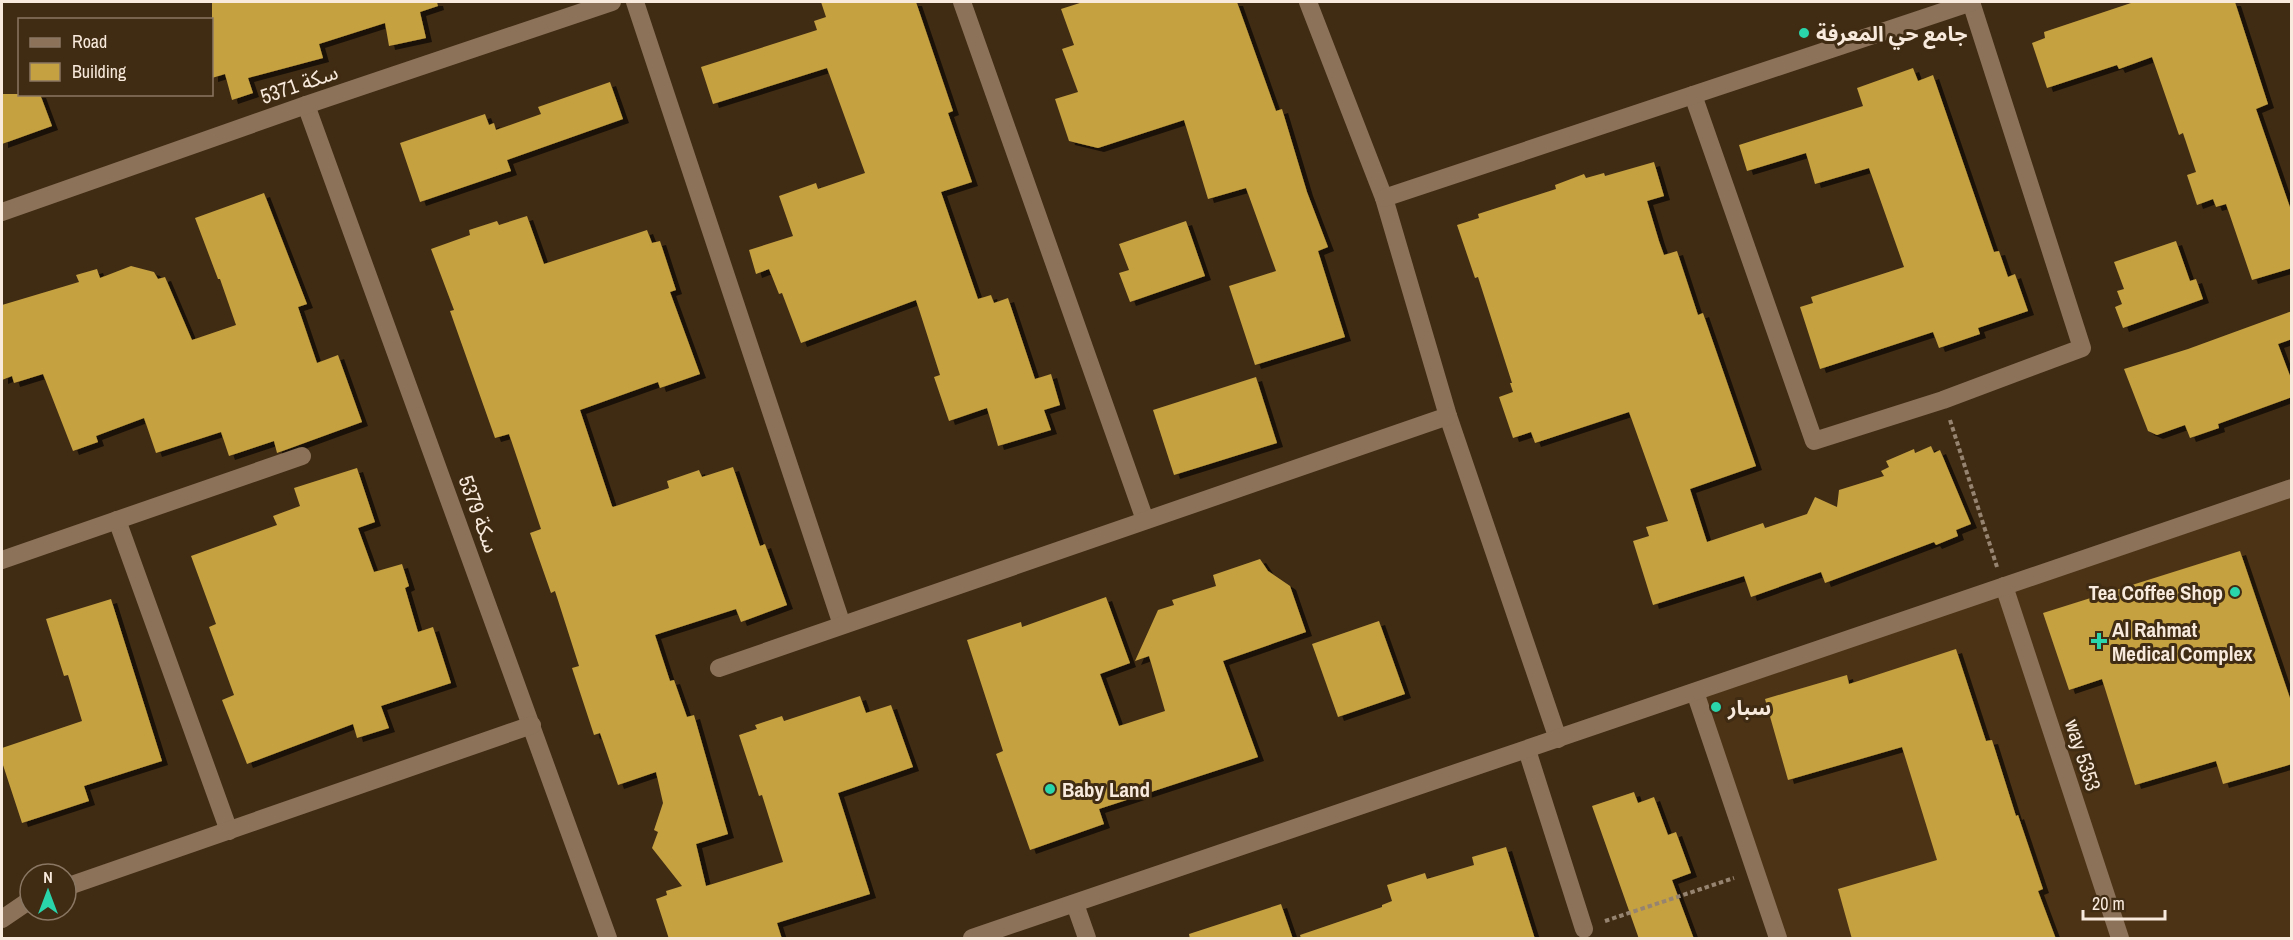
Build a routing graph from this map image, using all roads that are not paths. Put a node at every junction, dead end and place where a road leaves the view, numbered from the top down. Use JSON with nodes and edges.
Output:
{"nodes":[{"id":1,"x":612,"y":2,"type":"edge"},
{"id":2,"x":634,"y":2,"type":"edge"},
{"id":3,"x":962,"y":2,"type":"edge"},
{"id":4,"x":1308,"y":2,"type":"edge"},
{"id":5,"x":1971,"y":2,"type":"edge"},
{"id":6,"x":1693,"y":95,"type":"junction"},
{"id":7,"x":306,"y":105,"type":"junction"},
{"id":8,"x":1384,"y":198,"type":"junction"},
{"id":9,"x":2,"y":212,"type":"edge"},
{"id":10,"x":1448,"y":416,"type":"junction"},
{"id":11,"x":302,"y":456,"type":"dead end"},
{"id":12,"x":2292,"y":488,"type":"edge"},
{"id":13,"x":117,"y":520,"type":"junction"},
{"id":14,"x":1145,"y":520,"type":"junction"},
{"id":15,"x":2,"y":560,"type":"edge"},
{"id":16,"x":2004,"y":586,"type":"junction"},
{"id":17,"x":842,"y":625,"type":"junction"},
{"id":18,"x":719,"y":668,"type":"dead end"},
{"id":19,"x":1695,"y":692,"type":"junction"},
{"id":20,"x":532,"y":725,"type":"junction"},
{"id":21,"x":1558,"y":739,"type":"junction"},
{"id":22,"x":1527,"y":750,"type":"junction"},
{"id":23,"x":228,"y":831,"type":"junction"},
{"id":24,"x":78,"y":883,"type":"edge"},
{"id":25,"x":1075,"y":904,"type":"junction"},
{"id":26,"x":18,"y":908,"type":"edge"},
{"id":27,"x":2,"y":919,"type":"edge"},
{"id":28,"x":1584,"y":929,"type":"road end"},
{"id":29,"x":608,"y":939,"type":"edge"},
{"id":30,"x":972,"y":939,"type":"edge"},
{"id":31,"x":1087,"y":939,"type":"edge"},
{"id":32,"x":1778,"y":939,"type":"edge"},
{"id":33,"x":2120,"y":939,"type":"edge"}],
"edges":[{"from":1,"to":7,"type":"street","name":"سكة 5371"},
{"from":2,"to":17,"type":"street"},
{"from":3,"to":14,"type":"street"},
{"from":4,"to":8,"type":"street"},
{"from":5,"to":6,"type":"street"},
{"from":5,"to":6,"type":"street"},
{"from":6,"to":8,"type":"street"},
{"from":7,"to":9,"type":"street","name":"سكة 5371"},
{"from":7,"to":20,"type":"street","name":"سكة 5379"},
{"from":8,"to":10,"type":"street"},
{"from":10,"to":14,"type":"street"},
{"from":10,"to":21,"type":"street"},
{"from":11,"to":13,"type":"street"},
{"from":12,"to":16,"type":"street"},
{"from":13,"to":15,"type":"street"},
{"from":13,"to":23,"type":"street"},
{"from":14,"to":17,"type":"street"},
{"from":16,"to":19,"type":"street"},
{"from":16,"to":33,"type":"street","name":"way 5353"},
{"from":17,"to":18,"type":"street"},
{"from":19,"to":21,"type":"street"},
{"from":19,"to":32,"type":"street"},
{"from":20,"to":23,"type":"street"},
{"from":20,"to":29,"type":"street","name":"سكة 5379"},
{"from":21,"to":22,"type":"street"},
{"from":22,"to":25,"type":"street"},
{"from":22,"to":28,"type":"street"},
{"from":23,"to":24,"type":"street"},
{"from":25,"to":30,"type":"street"},
{"from":25,"to":31,"type":"street"},
{"from":26,"to":27,"type":"street"}]}
